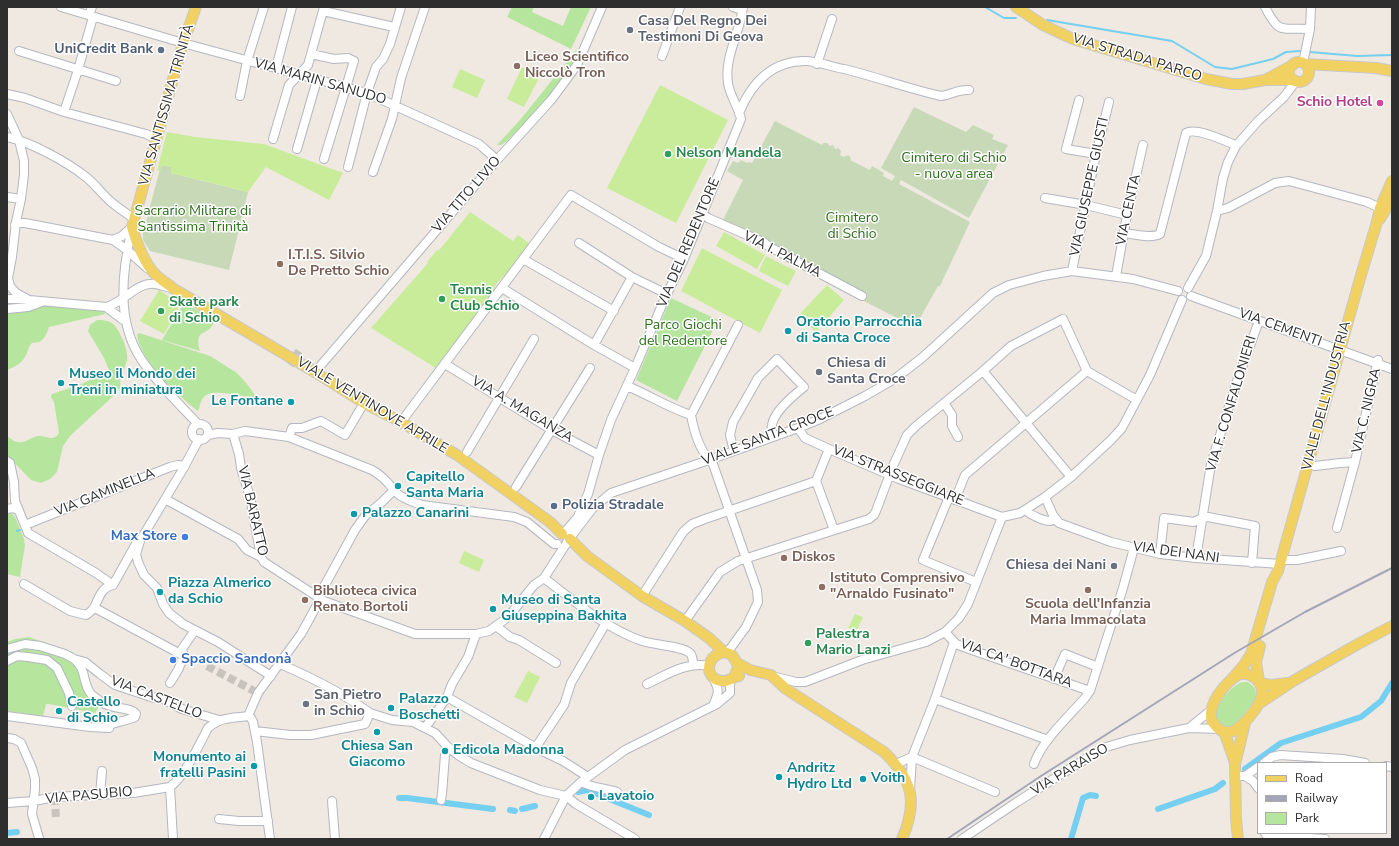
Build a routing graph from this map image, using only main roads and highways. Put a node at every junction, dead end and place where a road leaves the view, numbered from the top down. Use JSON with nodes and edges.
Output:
{"nodes":[{"id":1,"x":196,"y":7,"type":"edge"},
{"id":2,"x":1016,"y":7,"type":"edge"},
{"id":3,"x":1304,"y":63,"type":"junction"},
{"id":4,"x":1293,"y":65,"type":"junction"},
{"id":5,"x":1338,"y":67,"type":"junction"},
{"id":6,"x":1392,"y":71,"type":"edge"},
{"id":7,"x":1308,"y":77,"type":"junction"},
{"id":8,"x":1265,"y":80,"type":"junction"},
{"id":9,"x":1295,"y":80,"type":"junction"},
{"id":10,"x":1392,"y":182,"type":"edge"},
{"id":11,"x":1388,"y":204,"type":"edge"},
{"id":12,"x":133,"y":223,"type":"joint"},
{"id":13,"x":1280,"y":565,"type":"junction"},
{"id":14,"x":1392,"y":626,"type":"edge"},
{"id":15,"x":711,"y":640,"type":"junction"},
{"id":16,"x":725,"y":652,"type":"junction"},
{"id":17,"x":714,"y":656,"type":"junction"},
{"id":18,"x":737,"y":663,"type":"junction"},
{"id":19,"x":766,"y":674,"type":"junction"},
{"id":20,"x":732,"y":678,"type":"junction"},
{"id":21,"x":1232,"y":679,"type":"junction"},
{"id":22,"x":1293,"y":681,"type":"junction"},
{"id":23,"x":1259,"y":682,"type":"junction"},
{"id":24,"x":1260,"y":704,"type":"junction"},
{"id":25,"x":1245,"y":723,"type":"junction"},
{"id":26,"x":1222,"y":730,"type":"junction"},
{"id":27,"x":1235,"y":764,"type":"junction"},
{"id":28,"x":902,"y":839,"type":"edge"},
{"id":29,"x":1238,"y":839,"type":"edge"}],
"edges":[{"from":1,"to":12,"type":"main road","name":"VIA SANTISSIMA TRINITÀ"},
{"from":2,"to":8,"type":"main road","name":"VIA STRADA PARCO"},
{"from":3,"to":4,"type":"main road"},
{"from":3,"to":5,"type":"main road"},
{"from":3,"to":7,"type":"main road"},
{"from":4,"to":8,"type":"main road","name":"VIA STRADA PARCO"},
{"from":4,"to":9,"type":"main road"},
{"from":5,"to":6,"type":"main road"},
{"from":5,"to":7,"type":"main road"},
{"from":7,"to":9,"type":"main road"},
{"from":8,"to":9,"type":"main road","name":"VIA STRADA PARCO"},
{"from":10,"to":11,"type":"main road","name":"VIALE DELL'INDUSTRIA"},
{"from":11,"to":13,"type":"main road","name":"VIALE DELL'INDUSTRIA"},
{"from":12,"to":15,"type":"main road","name":"VIALE VENTINOVE APRILE"},
{"from":13,"to":21,"type":"main road","name":"VIALE DELL'INDUSTRIA"},
{"from":13,"to":23,"type":"main road","name":"VIALE DELL'INDUSTRIA"},
{"from":14,"to":22,"type":"main road"},
{"from":15,"to":16,"type":"main road","name":"VIALE VENTINOVE APRILE"},
{"from":15,"to":17,"type":"main road"},
{"from":16,"to":17,"type":"main road"},
{"from":16,"to":18,"type":"main road"},
{"from":17,"to":20,"type":"main road"},
{"from":18,"to":19,"type":"main road"},
{"from":18,"to":20,"type":"main road"},
{"from":19,"to":20,"type":"main road"},
{"from":19,"to":28,"type":"main road"},
{"from":21,"to":23,"type":"main road"},
{"from":21,"to":26,"type":"main road"},
{"from":22,"to":23,"type":"main road"},
{"from":22,"to":24,"type":"main road"},
{"from":23,"to":24,"type":"main road"},
{"from":24,"to":25,"type":"main road"},
{"from":25,"to":26,"type":"main road"},
{"from":25,"to":27,"type":"main road"},
{"from":26,"to":27,"type":"main road"},
{"from":27,"to":29,"type":"main road"}]}
